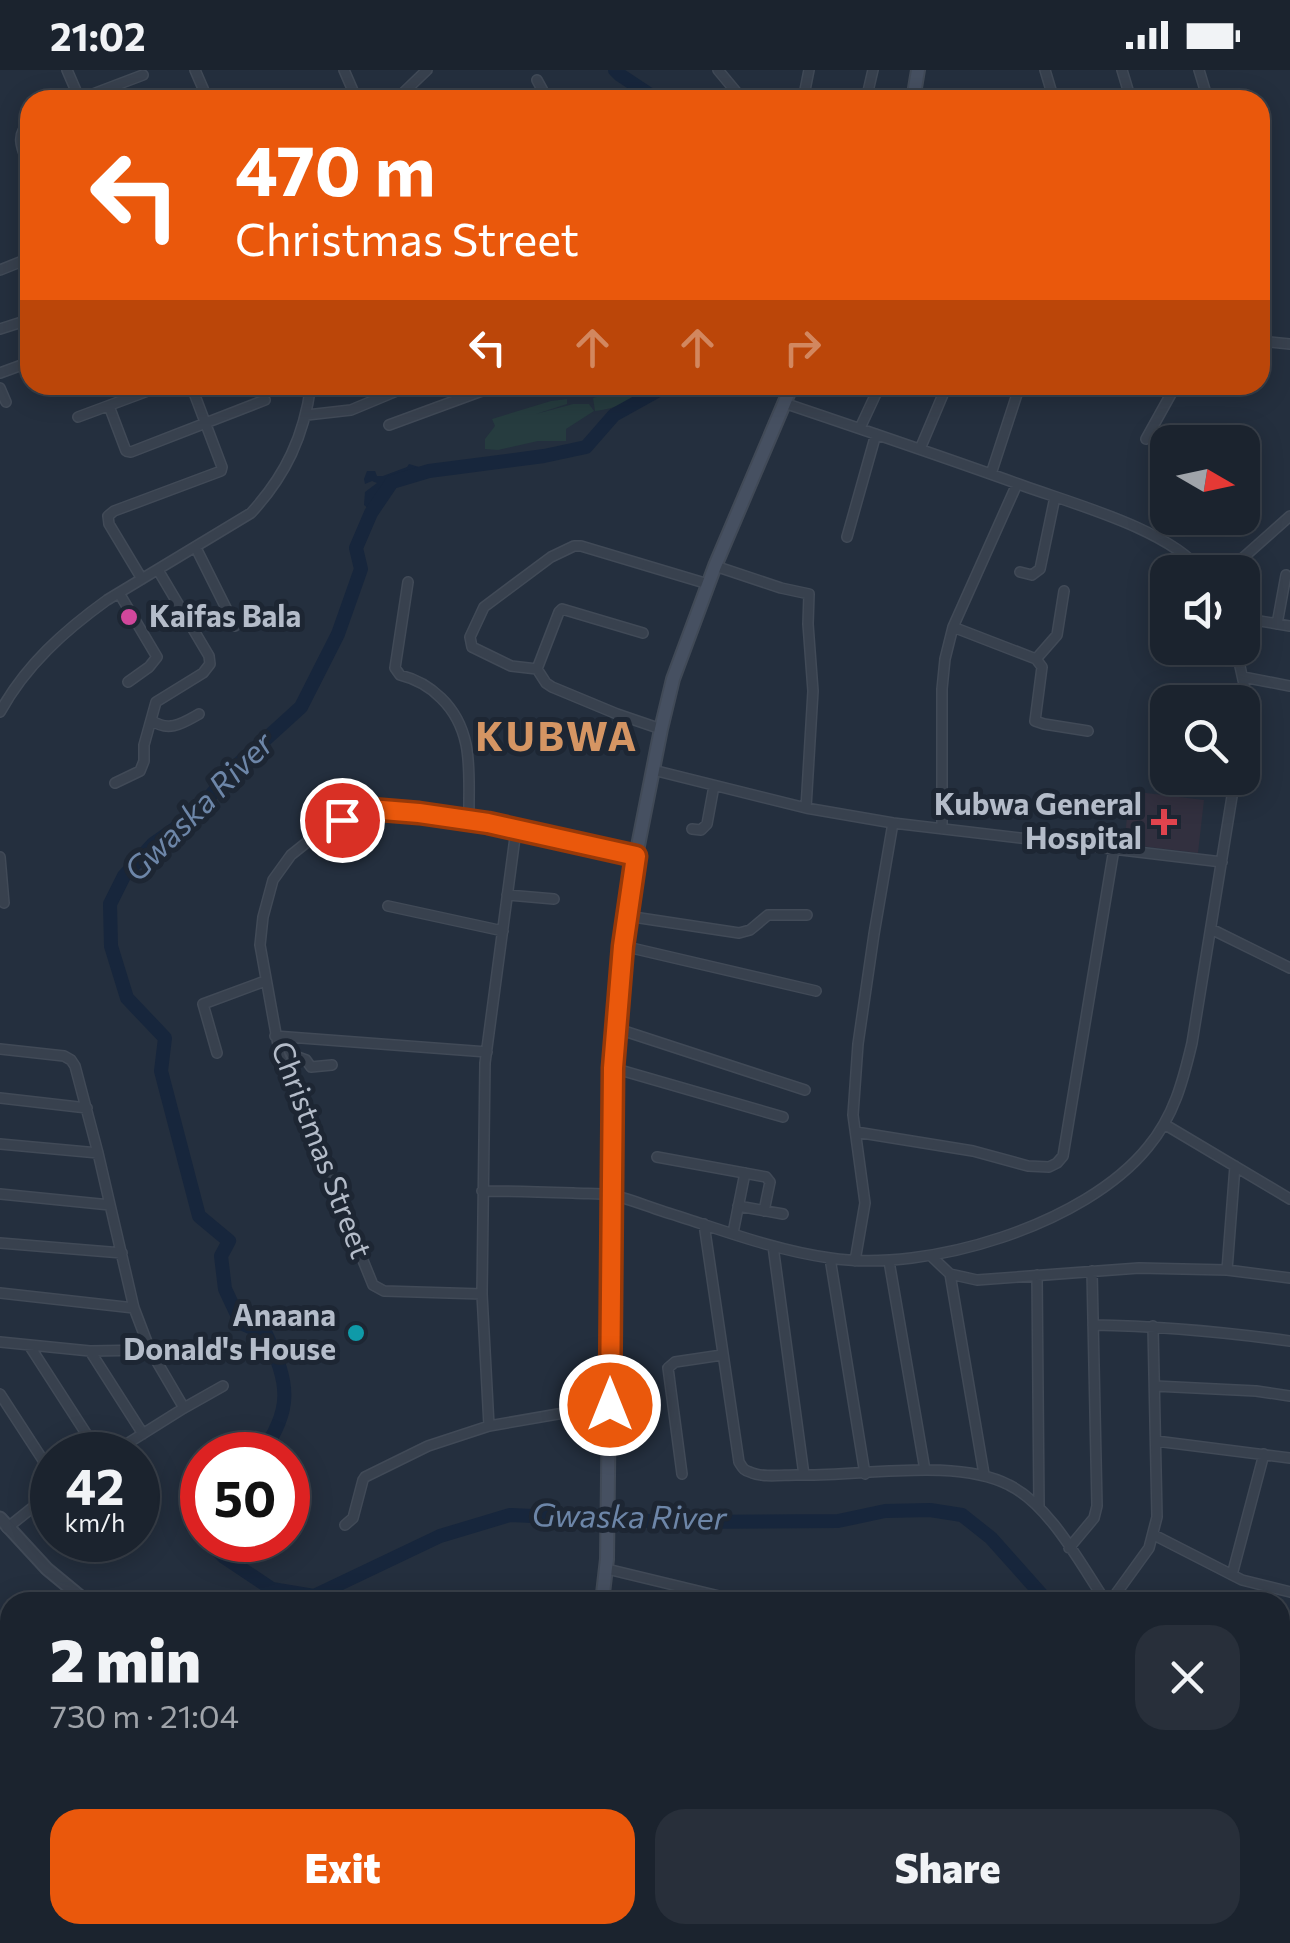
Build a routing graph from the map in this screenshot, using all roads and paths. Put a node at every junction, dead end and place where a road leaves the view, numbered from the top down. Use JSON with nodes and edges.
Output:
{"nodes":[{"id":1,"x":427,"y":70,"type":"edge"},
{"id":2,"x":718,"y":70,"type":"edge"},
{"id":3,"x":143,"y":75,"type":"dead end"},
{"id":4,"x":537,"y":80,"type":"dead end"},
{"id":5,"x":105,"y":90,"type":"edge"},
{"id":6,"x":406,"y":90,"type":"edge"},
{"id":7,"x":542,"y":90,"type":"edge"},
{"id":8,"x":735,"y":90,"type":"edge"},
{"id":9,"x":0,"y":388,"type":"edge"},
{"id":10,"x":138,"y":395,"type":"edge"},
{"id":11,"x":195,"y":395,"type":"edge"},
{"id":12,"x":310,"y":395,"type":"edge"},
{"id":13,"x":381,"y":395,"type":"edge"},
{"id":14,"x":470,"y":395,"type":"edge"},
{"id":15,"x":788,"y":395,"type":"edge"},
{"id":16,"x":875,"y":395,"type":"edge"},
{"id":17,"x":943,"y":395,"type":"edge"},
{"id":18,"x":1017,"y":395,"type":"edge"},
{"id":19,"x":1170,"y":395,"type":"edge"},
{"id":20,"x":265,"y":400,"type":"dead end"},
{"id":21,"x":6,"y":402,"type":"dead end"},
{"id":22,"x":784,"y":403,"type":"junction"},
{"id":23,"x":109,"y":406,"type":"junction"},
{"id":24,"x":307,"y":416,"type":"junction"},
{"id":25,"x":78,"y":418,"type":"dead end"},
{"id":26,"x":206,"y":423,"type":"junction"},
{"id":27,"x":388,"y":425,"type":"dead end"},
{"id":28,"x":860,"y":428,"type":"junction"},
{"id":29,"x":876,"y":434,"type":"junction"},
{"id":30,"x":1146,"y":439,"type":"dead end"},
{"id":31,"x":920,"y":449,"type":"junction"},
{"id":32,"x":991,"y":474,"type":"junction"},
{"id":33,"x":1018,"y":484,"type":"junction"},
{"id":34,"x":1055,"y":497,"type":"junction"},
{"id":35,"x":1290,"y":516,"type":"edge"},
{"id":36,"x":847,"y":537,"type":"dead end"},
{"id":37,"x":196,"y":548,"type":"junction"},
{"id":38,"x":1185,"y":555,"type":"edge"},
{"id":39,"x":1246,"y":555,"type":"edge"},
{"id":40,"x":715,"y":566,"type":"junction"},
{"id":41,"x":158,"y":570,"type":"junction"},
{"id":42,"x":1020,"y":572,"type":"dead end"},
{"id":43,"x":1286,"y":575,"type":"dead end"},
{"id":44,"x":142,"y":580,"type":"junction"},
{"id":45,"x":408,"y":582,"type":"dead end"},
{"id":46,"x":708,"y":584,"type":"junction"},
{"id":47,"x":1064,"y":591,"type":"dead end"},
{"id":48,"x":119,"y":593,"type":"junction"},
{"id":49,"x":1260,"y":621,"type":"edge"},
{"id":50,"x":1277,"y":624,"type":"junction"},
{"id":51,"x":235,"y":626,"type":"dead end"},
{"id":52,"x":1290,"y":626,"type":"edge"},
{"id":53,"x":953,"y":627,"type":"junction"},
{"id":54,"x":643,"y":633,"type":"dead end"},
{"id":55,"x":1036,"y":659,"type":"junction"},
{"id":56,"x":1240,"y":665,"type":"edge"},
{"id":57,"x":537,"y":669,"type":"junction"},
{"id":58,"x":1243,"y":677,"type":"junction"},
{"id":59,"x":128,"y":682,"type":"dead end"},
{"id":60,"x":1244,"y":685,"type":"edge"},
{"id":61,"x":1290,"y":686,"type":"edge"},
{"id":62,"x":0,"y":712,"type":"edge"},
{"id":63,"x":199,"y":714,"type":"dead end"},
{"id":64,"x":151,"y":720,"type":"junction"},
{"id":65,"x":661,"y":729,"type":"junction"},
{"id":66,"x":1088,"y":731,"type":"dead end"},
{"id":67,"x":653,"y":770,"type":"junction"},
{"id":68,"x":116,"y":784,"type":"dead end"},
{"id":69,"x":714,"y":786,"type":"junction"},
{"id":70,"x":1232,"y":795,"type":"edge"},
{"id":71,"x":806,"y":808,"type":"junction"},
{"id":72,"x":469,"y":820,"type":"junction"},
{"id":73,"x":893,"y":822,"type":"junction"},
{"id":74,"x":942,"y":829,"type":"junction"},
{"id":75,"x":516,"y":830,"type":"junction"},
{"id":76,"x":692,"y":830,"type":"dead end"},
{"id":77,"x":1114,"y":850,"type":"junction"},
{"id":78,"x":636,"y":856,"type":"junction"},
{"id":79,"x":0,"y":857,"type":"edge"},
{"id":80,"x":1222,"y":862,"type":"junction"},
{"id":81,"x":508,"y":895,"type":"junction"},
{"id":82,"x":554,"y":899,"type":"dead end"},
{"id":83,"x":4,"y":903,"type":"dead end"},
{"id":84,"x":388,"y":906,"type":"dead end"},
{"id":85,"x":807,"y":914,"type":"dead end"},
{"id":86,"x":627,"y":916,"type":"junction"},
{"id":87,"x":1211,"y":929,"type":"junction"},
{"id":88,"x":503,"y":931,"type":"junction"},
{"id":89,"x":623,"y":946,"type":"junction"},
{"id":90,"x":1290,"y":968,"type":"edge"},
{"id":91,"x":265,"y":981,"type":"junction"},
{"id":92,"x":816,"y":990,"type":"dead end"},
{"id":93,"x":615,"y":1028,"type":"junction"},
{"id":94,"x":278,"y":1036,"type":"junction"},
{"id":95,"x":0,"y":1049,"type":"edge"},
{"id":96,"x":486,"y":1052,"type":"junction"},
{"id":97,"x":217,"y":1053,"type":"dead end"},
{"id":98,"x":332,"y":1065,"type":"dead end"},
{"id":99,"x":613,"y":1068,"type":"junction"},
{"id":100,"x":804,"y":1090,"type":"dead end"},
{"id":101,"x":0,"y":1098,"type":"edge"},
{"id":102,"x":87,"y":1108,"type":"junction"},
{"id":103,"x":783,"y":1116,"type":"dead end"},
{"id":104,"x":1164,"y":1124,"type":"junction"},
{"id":105,"x":856,"y":1132,"type":"junction"},
{"id":106,"x":0,"y":1144,"type":"edge"},
{"id":107,"x":98,"y":1153,"type":"junction"},
{"id":108,"x":657,"y":1157,"type":"dead end"},
{"id":109,"x":1236,"y":1166,"type":"junction"},
{"id":110,"x":744,"y":1173,"type":"junction"},
{"id":111,"x":482,"y":1191,"type":"junction"},
{"id":112,"x":0,"y":1194,"type":"edge"},
{"id":113,"x":611,"y":1195,"type":"junction"},
{"id":114,"x":1290,"y":1199,"type":"edge"},
{"id":115,"x":110,"y":1204,"type":"junction"},
{"id":116,"x":738,"y":1206,"type":"junction"},
{"id":117,"x":764,"y":1211,"type":"junction"},
{"id":118,"x":783,"y":1214,"type":"dead end"},
{"id":119,"x":704,"y":1224,"type":"junction"},
{"id":120,"x":732,"y":1234,"type":"junction"},
{"id":121,"x":0,"y":1243,"type":"edge"},
{"id":122,"x":773,"y":1246,"type":"junction"},
{"id":123,"x":122,"y":1253,"type":"junction"},
{"id":124,"x":931,"y":1256,"type":"junction"},
{"id":125,"x":830,"y":1258,"type":"junction"},
{"id":126,"x":855,"y":1260,"type":"junction"},
{"id":127,"x":889,"y":1261,"type":"junction"},
{"id":128,"x":1227,"y":1270,"type":"junction"},
{"id":129,"x":1092,"y":1271,"type":"junction"},
{"id":130,"x":950,"y":1274,"type":"junction"},
{"id":131,"x":1037,"y":1275,"type":"junction"},
{"id":132,"x":1290,"y":1278,"type":"edge"},
{"id":133,"x":0,"y":1294,"type":"edge"},
{"id":134,"x":482,"y":1294,"type":"junction"},
{"id":135,"x":134,"y":1308,"type":"junction"},
{"id":136,"x":1093,"y":1324,"type":"junction"},
{"id":137,"x":1153,"y":1326,"type":"junction"},
{"id":138,"x":1290,"y":1341,"type":"edge"},
{"id":139,"x":0,"y":1342,"type":"edge"},
{"id":140,"x":28,"y":1346,"type":"junction"},
{"id":141,"x":150,"y":1350,"type":"junction"},
{"id":142,"x":90,"y":1351,"type":"junction"},
{"id":143,"x":722,"y":1355,"type":"junction"},
{"id":144,"x":223,"y":1386,"type":"dead end"},
{"id":145,"x":1154,"y":1386,"type":"junction"},
{"id":146,"x":0,"y":1394,"type":"edge"},
{"id":147,"x":1290,"y":1396,"type":"edge"},
{"id":148,"x":610,"y":1405,"type":"junction"},
{"id":149,"x":184,"y":1408,"type":"junction"},
{"id":150,"x":489,"y":1426,"type":"junction"},
{"id":151,"x":85,"y":1432,"type":"edge"},
{"id":152,"x":142,"y":1432,"type":"edge"},
{"id":153,"x":146,"y":1432,"type":"edge"},
{"id":154,"x":30,"y":1440,"type":"edge"},
{"id":155,"x":1156,"y":1441,"type":"junction"},
{"id":156,"x":1264,"y":1454,"type":"junction"},
{"id":157,"x":1290,"y":1458,"type":"edge"},
{"id":158,"x":925,"y":1470,"type":"junction"},
{"id":159,"x":682,"y":1474,"type":"dead end"},
{"id":160,"x":865,"y":1474,"type":"junction"},
{"id":161,"x":984,"y":1474,"type":"junction"},
{"id":162,"x":804,"y":1475,"type":"junction"},
{"id":163,"x":30,"y":1506,"type":"edge"},
{"id":164,"x":1039,"y":1507,"type":"junction"},
{"id":165,"x":4,"y":1523,"type":"edge"},
{"id":166,"x":345,"y":1525,"type":"dead end"},
{"id":167,"x":1154,"y":1535,"type":"junction"},
{"id":168,"x":1069,"y":1548,"type":"junction"},
{"id":169,"x":607,"y":1568,"type":"junction"},
{"id":170,"x":1232,"y":1574,"type":"junction"},
{"id":171,"x":75,"y":1592,"type":"edge"},
{"id":172,"x":603,"y":1592,"type":"edge"},
{"id":173,"x":704,"y":1592,"type":"edge"},
{"id":174,"x":1101,"y":1592,"type":"edge"},
{"id":175,"x":1116,"y":1592,"type":"edge"},
{"id":176,"x":1290,"y":1592,"type":"edge"}],
"edges":[{"from":1,"to":6,"type":"street"},
{"from":2,"to":8,"type":"street"},
{"from":3,"to":5,"type":"street"},
{"from":4,"to":7,"type":"street"},
{"from":9,"to":21,"type":"street"},
{"from":10,"to":23,"type":"street"},
{"from":11,"to":26,"type":"street"},
{"from":12,"to":24,"type":"street"},
{"from":13,"to":24,"type":"street"},
{"from":14,"to":27,"type":"street"},
{"from":15,"to":22,"type":"main road"},
{"from":16,"to":28,"type":"street"},
{"from":17,"to":31,"type":"street"},
{"from":18,"to":32,"type":"street"},
{"from":19,"to":30,"type":"street"},
{"from":20,"to":26,"type":"street"},
{"from":22,"to":28,"type":"street"},
{"from":22,"to":40,"type":"main road"},
{"from":23,"to":25,"type":"street"},
{"from":23,"to":26,"type":"street"},
{"from":24,"to":37,"type":"street"},
{"from":26,"to":44,"type":"street"},
{"from":28,"to":29,"type":"street"},
{"from":29,"to":31,"type":"street"},
{"from":29,"to":36,"type":"street"},
{"from":31,"to":32,"type":"street"},
{"from":32,"to":33,"type":"street"},
{"from":33,"to":34,"type":"street"},
{"from":33,"to":53,"type":"street"},
{"from":34,"to":38,"type":"street"},
{"from":34,"to":42,"type":"street"},
{"from":35,"to":39,"type":"street"},
{"from":37,"to":41,"type":"street"},
{"from":37,"to":51,"type":"street"},
{"from":40,"to":46,"type":"main road"},
{"from":40,"to":71,"type":"street"},
{"from":41,"to":44,"type":"street"},
{"from":41,"to":64,"type":"street"},
{"from":43,"to":50,"type":"street"},
{"from":44,"to":48,"type":"street"},
{"from":45,"to":72,"type":"street"},
{"from":46,"to":57,"type":"street"},
{"from":46,"to":65,"type":"main road"},
{"from":47,"to":55,"type":"street"},
{"from":48,"to":59,"type":"street"},
{"from":48,"to":62,"type":"street"},
{"from":49,"to":50,"type":"street"},
{"from":50,"to":52,"type":"street"},
{"from":53,"to":55,"type":"street"},
{"from":53,"to":74,"type":"street"},
{"from":54,"to":57,"type":"street"},
{"from":55,"to":66,"type":"street"},
{"from":56,"to":58,"type":"street"},
{"from":57,"to":65,"type":"street"},
{"from":58,"to":60,"type":"street"},
{"from":58,"to":61,"type":"street"},
{"from":63,"to":64,"type":"street"},
{"from":64,"to":68,"type":"street"},
{"from":65,"to":67,"type":"main road"},
{"from":67,"to":69,"type":"street"},
{"from":67,"to":78,"type":"main road"},
{"from":69,"to":71,"type":"street"},
{"from":69,"to":76,"type":"street"},
{"from":70,"to":80,"type":"street"},
{"from":71,"to":73,"type":"street"},
{"from":72,"to":75,"type":"street","name":"Christmas Street"},
{"from":72,"to":91,"type":"street","name":"Christmas Street"},
{"from":73,"to":74,"type":"street"},
{"from":73,"to":105,"type":"street"},
{"from":74,"to":77,"type":"street"},
{"from":75,"to":78,"type":"street","name":"Christmas Street"},
{"from":75,"to":81,"type":"street"},
{"from":77,"to":80,"type":"street"},
{"from":77,"to":105,"type":"street"},
{"from":78,"to":86,"type":"main road"},
{"from":79,"to":83,"type":"street"},
{"from":80,"to":87,"type":"street"},
{"from":81,"to":82,"type":"street"},
{"from":81,"to":88,"type":"street"},
{"from":84,"to":88,"type":"street"},
{"from":85,"to":86,"type":"street"},
{"from":86,"to":89,"type":"main road"},
{"from":87,"to":90,"type":"street"},
{"from":87,"to":104,"type":"street"},
{"from":88,"to":96,"type":"street"},
{"from":89,"to":92,"type":"street"},
{"from":89,"to":93,"type":"main road"},
{"from":91,"to":94,"type":"street","name":"Christmas Street"},
{"from":91,"to":97,"type":"street"},
{"from":93,"to":99,"type":"main road"},
{"from":93,"to":100,"type":"street"},
{"from":94,"to":96,"type":"street"},
{"from":94,"to":98,"type":"street"},
{"from":94,"to":134,"type":"street","name":"Christmas Street"},
{"from":95,"to":102,"type":"street"},
{"from":96,"to":111,"type":"street"},
{"from":99,"to":103,"type":"street"},
{"from":99,"to":113,"type":"main road"},
{"from":101,"to":102,"type":"street"},
{"from":102,"to":107,"type":"street"},
{"from":104,"to":109,"type":"street"},
{"from":104,"to":124,"type":"street"},
{"from":105,"to":126,"type":"street"},
{"from":106,"to":107,"type":"street"},
{"from":107,"to":115,"type":"street"},
{"from":108,"to":110,"type":"street"},
{"from":109,"to":114,"type":"street"},
{"from":109,"to":128,"type":"street"},
{"from":110,"to":116,"type":"street"},
{"from":110,"to":117,"type":"street"},
{"from":111,"to":113,"type":"street"},
{"from":111,"to":134,"type":"street"},
{"from":112,"to":115,"type":"street"},
{"from":113,"to":119,"type":"street"},
{"from":113,"to":148,"type":"main road"},
{"from":115,"to":123,"type":"street"},
{"from":116,"to":117,"type":"street"},
{"from":116,"to":120,"type":"street"},
{"from":117,"to":118,"type":"street"},
{"from":119,"to":120,"type":"street"},
{"from":119,"to":143,"type":"street"},
{"from":120,"to":122,"type":"street"},
{"from":121,"to":123,"type":"street"},
{"from":122,"to":125,"type":"street"},
{"from":122,"to":162,"type":"street"},
{"from":123,"to":135,"type":"street"},
{"from":124,"to":127,"type":"street"},
{"from":124,"to":130,"type":"street"},
{"from":125,"to":126,"type":"street"},
{"from":125,"to":160,"type":"street"},
{"from":126,"to":127,"type":"street"},
{"from":127,"to":158,"type":"street"},
{"from":128,"to":129,"type":"street"},
{"from":128,"to":132,"type":"street"},
{"from":129,"to":131,"type":"street"},
{"from":129,"to":136,"type":"street"},
{"from":130,"to":131,"type":"street"},
{"from":130,"to":161,"type":"street"},
{"from":131,"to":164,"type":"street"},
{"from":133,"to":135,"type":"street"},
{"from":134,"to":150,"type":"street"},
{"from":135,"to":141,"type":"street"},
{"from":136,"to":137,"type":"street"},
{"from":136,"to":168,"type":"street"},
{"from":137,"to":138,"type":"street"},
{"from":137,"to":145,"type":"street"},
{"from":139,"to":140,"type":"street"},
{"from":140,"to":142,"type":"street"},
{"from":140,"to":151,"type":"street"},
{"from":141,"to":142,"type":"street"},
{"from":141,"to":149,"type":"street"},
{"from":142,"to":152,"type":"street"},
{"from":143,"to":159,"type":"street"},
{"from":143,"to":162,"type":"street"},
{"from":144,"to":149,"type":"street"},
{"from":145,"to":147,"type":"street"},
{"from":145,"to":155,"type":"street"},
{"from":146,"to":154,"type":"street"},
{"from":148,"to":150,"type":"street"},
{"from":148,"to":169,"type":"main road"},
{"from":149,"to":153,"type":"street"},
{"from":150,"to":166,"type":"street"},
{"from":155,"to":156,"type":"street"},
{"from":155,"to":167,"type":"street"},
{"from":156,"to":157,"type":"street"},
{"from":156,"to":170,"type":"street"},
{"from":158,"to":160,"type":"street"},
{"from":158,"to":161,"type":"street"},
{"from":160,"to":162,"type":"street"},
{"from":161,"to":164,"type":"street"},
{"from":163,"to":165,"type":"street"},
{"from":164,"to":168,"type":"street"},
{"from":165,"to":171,"type":"street"},
{"from":167,"to":170,"type":"street"},
{"from":167,"to":175,"type":"street"},
{"from":168,"to":174,"type":"street"},
{"from":169,"to":172,"type":"main road"},
{"from":169,"to":173,"type":"street"},
{"from":170,"to":176,"type":"street"}]}
